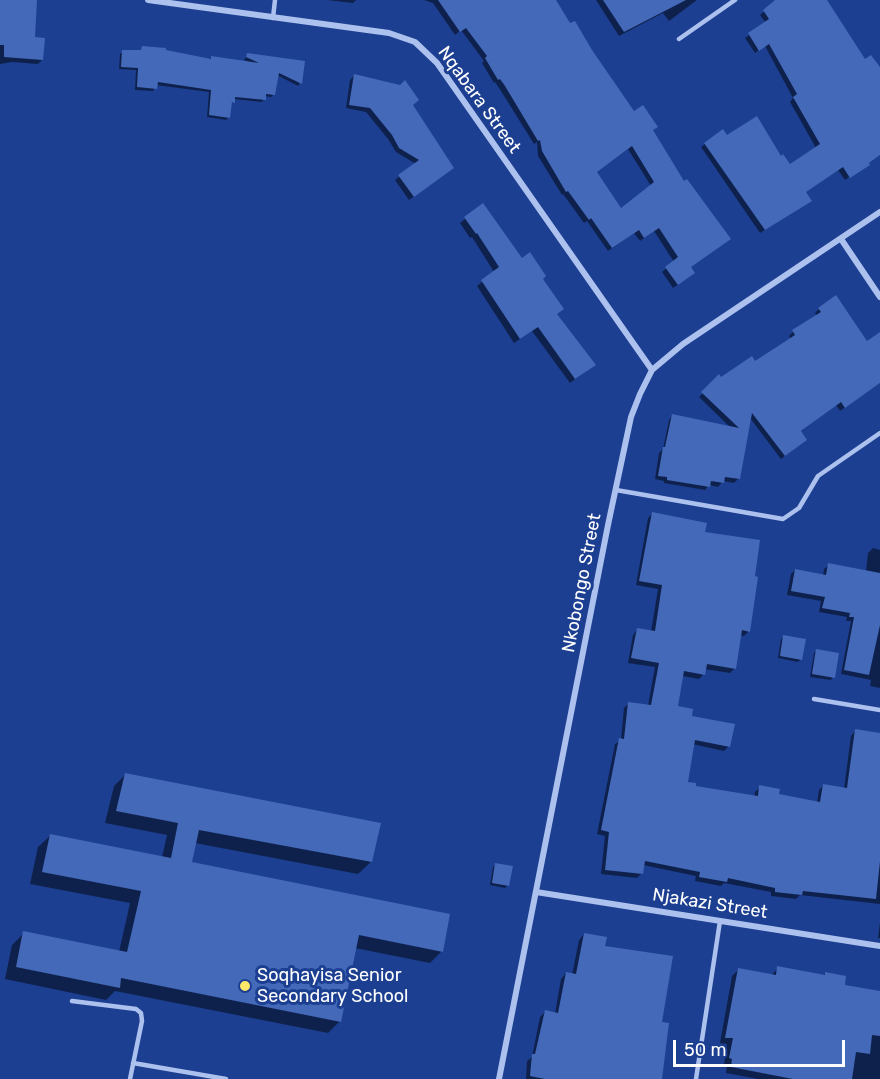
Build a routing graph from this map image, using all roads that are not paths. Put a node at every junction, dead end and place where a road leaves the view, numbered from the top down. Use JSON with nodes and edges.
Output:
{"nodes":[{"id":1,"x":148,"y":0,"type":"edge"},
{"id":2,"x":275,"y":0,"type":"edge"},
{"id":3,"x":735,"y":0,"type":"edge"},
{"id":4,"x":273,"y":18,"type":"junction"},
{"id":5,"x":679,"y":39,"type":"dead end"},
{"id":6,"x":880,"y":212,"type":"edge"},
{"id":7,"x":841,"y":239,"type":"junction"},
{"id":8,"x":880,"y":297,"type":"edge"},
{"id":9,"x":652,"y":370,"type":"junction"},
{"id":10,"x":880,"y":434,"type":"edge"},
{"id":11,"x":616,"y":490,"type":"junction"},
{"id":12,"x":814,"y":699,"type":"dead end"},
{"id":13,"x":880,"y":710,"type":"edge"},
{"id":14,"x":536,"y":892,"type":"junction"},
{"id":15,"x":720,"y":921,"type":"junction"},
{"id":16,"x":880,"y":946,"type":"edge"},
{"id":17,"x":72,"y":1001,"type":"dead end"},
{"id":18,"x":133,"y":1063,"type":"junction"},
{"id":19,"x":130,"y":1079,"type":"edge"},
{"id":20,"x":226,"y":1079,"type":"edge"},
{"id":21,"x":499,"y":1079,"type":"edge"},
{"id":22,"x":696,"y":1079,"type":"edge"}],
"edges":[{"from":1,"to":4,"type":"street","name":"Nqabara Street"},
{"from":2,"to":4,"type":"lane"},
{"from":3,"to":5,"type":"lane"},
{"from":4,"to":9,"type":"street","name":"Nqabara Street"},
{"from":6,"to":7,"type":"street","name":"Nkobongo Street"},
{"from":7,"to":8,"type":"street"},
{"from":7,"to":9,"type":"street","name":"Nkobongo Street"},
{"from":9,"to":11,"type":"street","name":"Nkobongo Street"},
{"from":10,"to":11,"type":"lane"},
{"from":11,"to":14,"type":"street","name":"Nkobongo Street"},
{"from":12,"to":13,"type":"lane"},
{"from":14,"to":15,"type":"street","name":"Njakazi Street"},
{"from":14,"to":21,"type":"street","name":"Nkobongo Street"},
{"from":15,"to":16,"type":"street","name":"Njakazi Street"},
{"from":15,"to":22,"type":"lane"},
{"from":17,"to":18,"type":"lane"},
{"from":18,"to":19,"type":"lane"},
{"from":18,"to":20,"type":"lane"}]}
